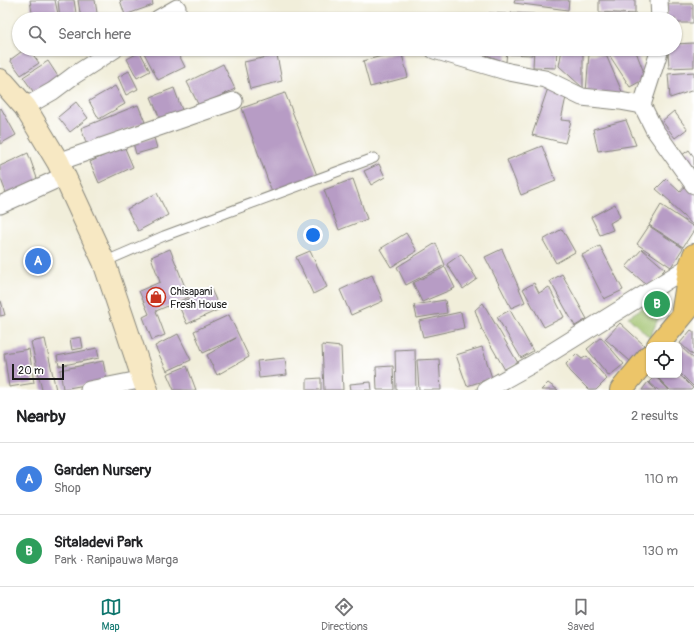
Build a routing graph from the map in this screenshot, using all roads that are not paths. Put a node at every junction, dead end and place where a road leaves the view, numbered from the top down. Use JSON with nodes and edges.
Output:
{"nodes":[{"id":1,"x":659,"y":0,"type":"edge"},
{"id":2,"x":177,"y":8,"type":"dead end"},
{"id":3,"x":170,"y":12,"type":"edge"},
{"id":4,"x":660,"y":12,"type":"edge"},
{"id":5,"x":104,"y":56,"type":"edge"},
{"id":6,"x":454,"y":56,"type":"edge"},
{"id":7,"x":658,"y":56,"type":"edge"},
{"id":8,"x":0,"y":80,"type":"edge"},
{"id":9,"x":234,"y":101,"type":"dead end"},
{"id":10,"x":642,"y":105,"type":"junction"},
{"id":11,"x":24,"y":107,"type":"junction"},
{"id":12,"x":374,"y":158,"type":"dead end"},
{"id":13,"x":61,"y":169,"type":"junction"},
{"id":14,"x":694,"y":185,"type":"edge"},
{"id":15,"x":0,"y":205,"type":"edge"},
{"id":16,"x":692,"y":260,"type":"edge"},
{"id":17,"x":104,"y":262,"type":"junction"},
{"id":18,"x":688,"y":308,"type":"edge"},
{"id":19,"x":660,"y":342,"type":"edge"},
{"id":20,"x":646,"y":360,"type":"edge"},
{"id":21,"x":146,"y":384,"type":"edge"},
{"id":22,"x":89,"y":390,"type":"edge"},
{"id":23,"x":486,"y":390,"type":"edge"},
{"id":24,"x":621,"y":390,"type":"edge"}],
"edges":[{"from":1,"to":4,"type":"street"},
{"from":2,"to":3,"type":"street"},
{"from":5,"to":11,"type":"street"},
{"from":6,"to":10,"type":"street"},
{"from":7,"to":10,"type":"street"},
{"from":8,"to":11,"type":"main road"},
{"from":9,"to":13,"type":"street"},
{"from":10,"to":14,"type":"street"},
{"from":11,"to":13,"type":"main road"},
{"from":12,"to":17,"type":"lane"},
{"from":13,"to":15,"type":"street"},
{"from":13,"to":17,"type":"main road"},
{"from":16,"to":18,"type":"main road"},
{"from":16,"to":23,"type":"street"},
{"from":17,"to":21,"type":"main road"},
{"from":18,"to":19,"type":"main road"},
{"from":20,"to":24,"type":"main road"},
{"from":21,"to":22,"type":"street"}]}
